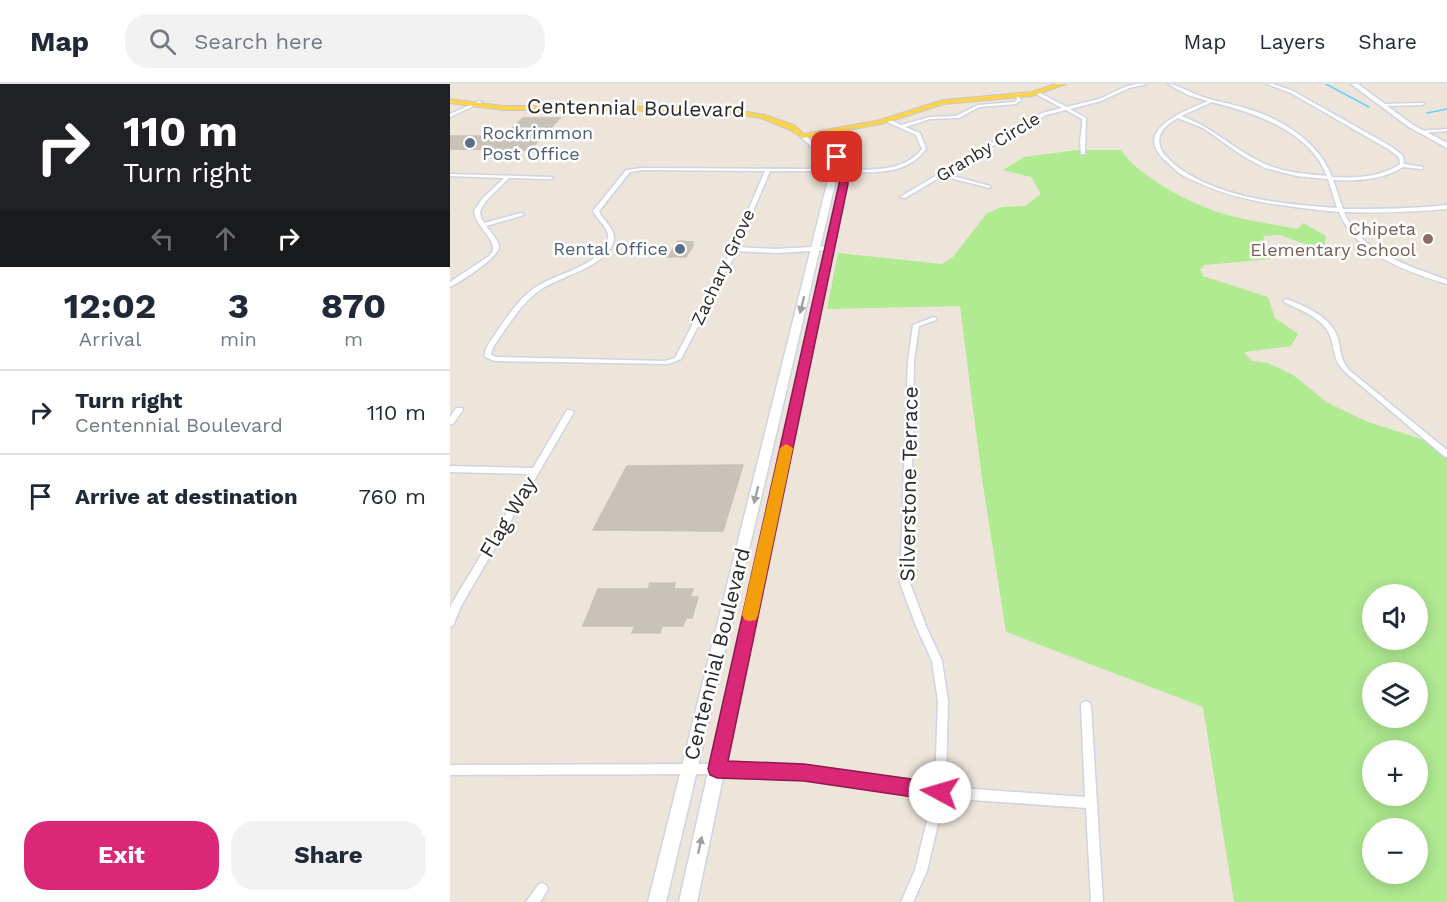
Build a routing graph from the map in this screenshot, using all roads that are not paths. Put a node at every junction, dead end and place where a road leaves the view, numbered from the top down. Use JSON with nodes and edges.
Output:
{"nodes":[{"id":1,"x":1063,"y":84,"type":"edge"},
{"id":2,"x":1144,"y":84,"type":"edge"},
{"id":3,"x":1170,"y":84,"type":"edge"},
{"id":4,"x":1269,"y":84,"type":"edge"},
{"id":5,"x":1354,"y":84,"type":"edge"},
{"id":6,"x":1037,"y":93,"type":"junction"},
{"id":7,"x":450,"y":96,"type":"edge"},
{"id":8,"x":1017,"y":96,"type":"junction"},
{"id":9,"x":450,"y":101,"type":"edge"},
{"id":10,"x":1211,"y":101,"type":"junction"},
{"id":11,"x":476,"y":104,"type":"junction"},
{"id":12,"x":1423,"y":104,"type":"dead end"},
{"id":13,"x":1382,"y":105,"type":"junction"},
{"id":14,"x":1066,"y":107,"type":"junction"},
{"id":15,"x":450,"y":116,"type":"edge"},
{"id":16,"x":1180,"y":117,"type":"junction"},
{"id":17,"x":887,"y":120,"type":"junction"},
{"id":18,"x":902,"y":126,"type":"junction"},
{"id":19,"x":1447,"y":130,"type":"edge"},
{"id":20,"x":1421,"y":132,"type":"junction"},
{"id":21,"x":809,"y":135,"type":"junction"},
{"id":22,"x":1447,"y":146,"type":"edge"},
{"id":23,"x":1083,"y":153,"type":"dead end"},
{"id":24,"x":1402,"y":165,"type":"junction"},
{"id":25,"x":1421,"y":168,"type":"dead end"},
{"id":26,"x":768,"y":170,"type":"junction"},
{"id":27,"x":838,"y":171,"type":"junction"},
{"id":28,"x":450,"y":175,"type":"edge"},
{"id":29,"x":942,"y":175,"type":"junction"},
{"id":30,"x":509,"y":176,"type":"junction"},
{"id":31,"x":1328,"y":176,"type":"junction"},
{"id":32,"x":551,"y":178,"type":"dead end"},
{"id":33,"x":988,"y":187,"type":"dead end"},
{"id":34,"x":903,"y":196,"type":"dead end"},
{"id":35,"x":1447,"y":207,"type":"edge"},
{"id":36,"x":1342,"y":211,"type":"junction"},
{"id":37,"x":521,"y":215,"type":"dead end"},
{"id":38,"x":482,"y":225,"type":"junction"},
{"id":39,"x":735,"y":246,"type":"junction"},
{"id":40,"x":830,"y":248,"type":"junction"},
{"id":41,"x":816,"y":249,"type":"junction"},
{"id":42,"x":1447,"y":282,"type":"edge"},
{"id":43,"x":450,"y":285,"type":"edge"},
{"id":44,"x":1286,"y":301,"type":"dead end"},
{"id":45,"x":934,"y":319,"type":"dead end"},
{"id":46,"x":487,"y":356,"type":"joint"},
{"id":47,"x":674,"y":361,"type":"joint"},
{"id":48,"x":459,"y":410,"type":"dead end"},
{"id":49,"x":570,"y":412,"type":"dead end"},
{"id":50,"x":450,"y":422,"type":"edge"},
{"id":51,"x":1447,"y":454,"type":"edge"},
{"id":52,"x":450,"y":469,"type":"edge"},
{"id":53,"x":536,"y":471,"type":"junction"},
{"id":54,"x":450,"y":623,"type":"edge"},
{"id":55,"x":1086,"y":706,"type":"dead end"},
{"id":56,"x":717,"y":769,"type":"junction"},
{"id":57,"x":450,"y":770,"type":"edge"},
{"id":58,"x":689,"y":770,"type":"junction"},
{"id":59,"x":940,"y":792,"type":"junction"},
{"id":60,"x":1090,"y":803,"type":"junction"},
{"id":61,"x":542,"y":889,"type":"dead end"},
{"id":62,"x":532,"y":902,"type":"edge"},
{"id":63,"x":657,"y":902,"type":"edge"},
{"id":64,"x":688,"y":902,"type":"edge"},
{"id":65,"x":907,"y":902,"type":"edge"},
{"id":66,"x":1097,"y":902,"type":"edge"}],
"edges":[{"from":1,"to":6,"type":"main road"},
{"from":2,"to":14,"type":"street","name":"Granby Circle"},
{"from":3,"to":10,"type":"street"},
{"from":4,"to":24,"type":"street"},
{"from":5,"to":13,"type":"main road"},
{"from":6,"to":8,"type":"main road"},
{"from":6,"to":14,"type":"street"},
{"from":7,"to":11,"type":"main road","name":"Centennial Boulevard"},
{"from":8,"to":17,"type":"main road"},
{"from":8,"to":18,"type":"street"},
{"from":9,"to":11,"type":"main road","name":"Centennial Boulevard"},
{"from":10,"to":16,"type":"street"},
{"from":10,"to":31,"type":"street"},
{"from":11,"to":15,"type":"street"},
{"from":11,"to":21,"type":"main road","name":"Centennial Boulevard"},
{"from":12,"to":13,"type":"street"},
{"from":13,"to":20,"type":"main road"},
{"from":14,"to":23,"type":"street"},
{"from":14,"to":29,"type":"street","name":"Granby Circle"},
{"from":16,"to":31,"type":"street"},
{"from":16,"to":36,"type":"street"},
{"from":17,"to":18,"type":"street"},
{"from":17,"to":21,"type":"main road"},
{"from":18,"to":27,"type":"street"},
{"from":19,"to":20,"type":"street"},
{"from":20,"to":22,"type":"main road"},
{"from":21,"to":27,"type":"main road","name":"Centennial Boulevard"},
{"from":24,"to":25,"type":"street"},
{"from":24,"to":31,"type":"street"},
{"from":26,"to":27,"type":"street"},
{"from":26,"to":39,"type":"street","name":"Zachary Grove"},
{"from":26,"to":46,"type":"street"},
{"from":27,"to":40,"type":"main road","name":"Centennial Boulevard"},
{"from":27,"to":41,"type":"main road","name":"Centennial Boulevard"},
{"from":28,"to":30,"type":"street"},
{"from":29,"to":33,"type":"street"},
{"from":29,"to":34,"type":"street","name":"Granby Circle"},
{"from":30,"to":32,"type":"street"},
{"from":30,"to":38,"type":"street"},
{"from":31,"to":36,"type":"street"},
{"from":35,"to":36,"type":"street"},
{"from":36,"to":42,"type":"street"},
{"from":37,"to":38,"type":"street"},
{"from":38,"to":43,"type":"street"},
{"from":39,"to":41,"type":"street"},
{"from":39,"to":47,"type":"street","name":"Zachary Grove"},
{"from":40,"to":41,"type":"street"},
{"from":40,"to":56,"type":"main road","name":"Centennial Boulevard"},
{"from":41,"to":58,"type":"main road","name":"Centennial Boulevard","one_way":true},
{"from":44,"to":51,"type":"street"},
{"from":45,"to":59,"type":"street","name":"Silverstone Terrace"},
{"from":46,"to":47,"type":"street"},
{"from":48,"to":50,"type":"street"},
{"from":49,"to":53,"type":"street","name":"Flag Way"},
{"from":52,"to":53,"type":"street"},
{"from":53,"to":54,"type":"street","name":"Flag Way"},
{"from":55,"to":60,"type":"street"},
{"from":56,"to":58,"type":"street"},
{"from":56,"to":59,"type":"street"},
{"from":64,"to":56,"type":"main road","name":"Centennial Boulevard","one_way":true},
{"from":57,"to":58,"type":"street"},
{"from":58,"to":63,"type":"main road","name":"Centennial Boulevard"},
{"from":59,"to":60,"type":"street"},
{"from":59,"to":65,"type":"street","name":"Silverstone Terrace"},
{"from":60,"to":66,"type":"street"},
{"from":61,"to":62,"type":"street"}]}
